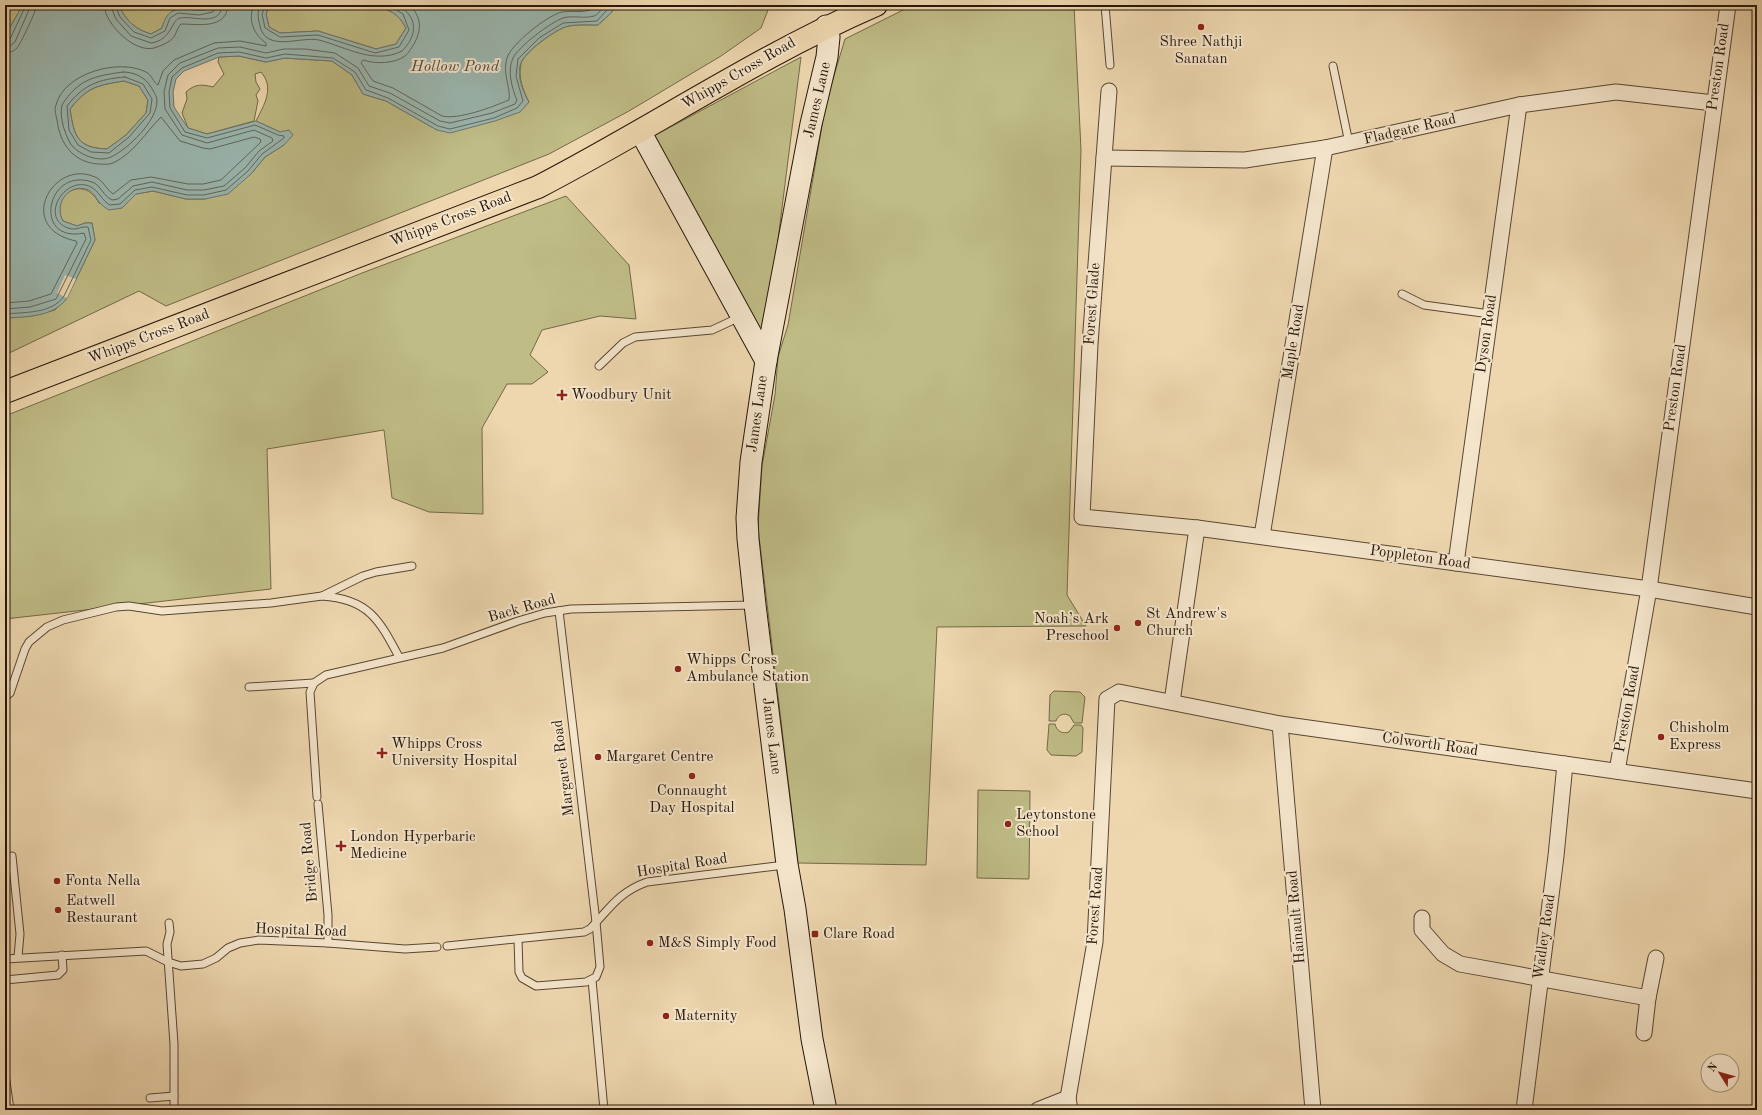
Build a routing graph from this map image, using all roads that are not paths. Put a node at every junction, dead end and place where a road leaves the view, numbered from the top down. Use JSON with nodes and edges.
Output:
{"nodes":[{"id":1,"x":876,"y":5,"type":"edge"},
{"id":2,"x":1105,"y":5,"type":"edge"},
{"id":3,"x":1728,"y":5,"type":"edge"},
{"id":4,"x":826,"y":26,"type":"junction"},
{"id":5,"x":1110,"y":65,"type":"dead end"},
{"id":6,"x":1333,"y":66,"type":"dead end"},
{"id":7,"x":1109,"y":91,"type":"dead end"},
{"id":8,"x":1714,"y":103,"type":"junction"},
{"id":9,"x":1519,"y":105,"type":"junction"},
{"id":10,"x":640,"y":131,"type":"junction"},
{"id":11,"x":1349,"y":143,"type":"junction"},
{"id":12,"x":1325,"y":148,"type":"junction"},
{"id":13,"x":1104,"y":158,"type":"junction"},
{"id":14,"x":1402,"y":294,"type":"dead end"},
{"id":15,"x":1490,"y":314,"type":"junction"},
{"id":16,"x":742,"y":315,"type":"junction"},
{"id":17,"x":766,"y":361,"type":"junction"},
{"id":18,"x":599,"y":366,"type":"dead end"},
{"id":19,"x":5,"y":392,"type":"edge"},
{"id":20,"x":1082,"y":517,"type":"joint"},
{"id":21,"x":1197,"y":528,"type":"junction"},
{"id":22,"x":1262,"y":536,"type":"junction"},
{"id":23,"x":1456,"y":563,"type":"junction"},
{"id":24,"x":412,"y":566,"type":"dead end"},
{"id":25,"x":1649,"y":589,"type":"junction"},
{"id":26,"x":322,"y":596,"type":"junction"},
{"id":27,"x":755,"y":605,"type":"junction"},
{"id":28,"x":1757,"y":607,"type":"edge"},
{"id":29,"x":559,"y":612,"type":"junction"},
{"id":30,"x":399,"y":657,"type":"junction"},
{"id":31,"x":314,"y":684,"type":"junction"},
{"id":32,"x":249,"y":687,"type":"dead end"},
{"id":33,"x":5,"y":697,"type":"edge"},
{"id":34,"x":1107,"y":699,"type":"joint"},
{"id":35,"x":1172,"y":702,"type":"junction"},
{"id":36,"x":1280,"y":724,"type":"junction"},
{"id":37,"x":1565,"y":764,"type":"junction"},
{"id":38,"x":1617,"y":771,"type":"junction"},
{"id":39,"x":1757,"y":790,"type":"edge"},
{"id":40,"x":12,"y":856,"type":"dead end"},
{"id":41,"x":787,"y":864,"type":"junction"},
{"id":42,"x":1422,"y":918,"type":"dead end"},
{"id":43,"x":596,"y":922,"type":"junction"},
{"id":44,"x":169,"y":923,"type":"dead end"},
{"id":45,"x":518,"y":939,"type":"junction"},
{"id":46,"x":328,"y":943,"type":"junction"},
{"id":47,"x":447,"y":946,"type":"dead end"},
{"id":48,"x":437,"y":947,"type":"dead end"},
{"id":49,"x":62,"y":955,"type":"junction"},
{"id":50,"x":18,"y":957,"type":"junction"},
{"id":51,"x":1656,"y":958,"type":"dead end"},
{"id":52,"x":5,"y":959,"type":"edge"},
{"id":53,"x":168,"y":962,"type":"junction"},
{"id":54,"x":1540,"y":978,"type":"junction"},
{"id":55,"x":5,"y":980,"type":"edge"},
{"id":56,"x":592,"y":980,"type":"junction"},
{"id":57,"x":1648,"y":998,"type":"junction"},
{"id":58,"x":1644,"y":1033,"type":"dead end"},
{"id":59,"x":5,"y":1074,"type":"edge"},
{"id":60,"x":174,"y":1096,"type":"junction"},
{"id":61,"x":150,"y":1098,"type":"dead end"},
{"id":62,"x":1069,"y":1104,"type":"edge"},
{"id":63,"x":10,"y":1110,"type":"edge"},
{"id":64,"x":174,"y":1110,"type":"edge"},
{"id":65,"x":604,"y":1110,"type":"edge"},
{"id":66,"x":826,"y":1110,"type":"edge"},
{"id":67,"x":1038,"y":1110,"type":"edge"},
{"id":68,"x":1313,"y":1110,"type":"edge"},
{"id":69,"x":1524,"y":1110,"type":"edge"}],
"edges":[{"from":1,"to":4,"type":"main road","name":"Whipps Cross Road"},
{"from":2,"to":5,"type":"lane"},
{"from":3,"to":8,"type":"street","name":"Preston Road"},
{"from":4,"to":10,"type":"main road","name":"Whipps Cross Road"},
{"from":4,"to":17,"type":"street","name":"James Lane"},
{"from":6,"to":11,"type":"lane"},
{"from":7,"to":13,"type":"street","name":"Forest Glade"},
{"from":8,"to":9,"type":"street","name":"Fladgate Road"},
{"from":8,"to":25,"type":"street","name":"Preston Road"},
{"from":9,"to":11,"type":"street","name":"Fladgate Road"},
{"from":9,"to":15,"type":"street","name":"Dyson Road"},
{"from":10,"to":16,"type":"street","name":"James Lane"},
{"from":10,"to":19,"type":"main road","name":"Whipps Cross Road"},
{"from":11,"to":12,"type":"street","name":"Fladgate Road"},
{"from":12,"to":13,"type":"street","name":"Fladgate Road"},
{"from":12,"to":22,"type":"street","name":"Maple Road"},
{"from":13,"to":20,"type":"street","name":"Forest Glade"},
{"from":14,"to":15,"type":"lane"},
{"from":15,"to":23,"type":"street","name":"Dyson Road"},
{"from":16,"to":17,"type":"street","name":"James Lane"},
{"from":16,"to":18,"type":"lane"},
{"from":17,"to":27,"type":"street","name":"James Lane"},
{"from":20,"to":21,"type":"street","name":"Poppleton Road"},
{"from":21,"to":22,"type":"street","name":"Poppleton Road"},
{"from":21,"to":35,"type":"street"},
{"from":22,"to":23,"type":"street","name":"Poppleton Road"},
{"from":23,"to":25,"type":"street","name":"Poppleton Road"},
{"from":24,"to":26,"type":"lane"},
{"from":25,"to":28,"type":"street","name":"Poppleton Road"},
{"from":25,"to":38,"type":"street","name":"Preston Road"},
{"from":26,"to":30,"type":"lane"},
{"from":26,"to":33,"type":"lane"},
{"from":27,"to":29,"type":"lane","name":"Back Road"},
{"from":27,"to":41,"type":"street","name":"James Lane"},
{"from":29,"to":30,"type":"lane","name":"Back Road"},
{"from":29,"to":43,"type":"lane","name":"Margaret Road"},
{"from":30,"to":31,"type":"lane","name":"Back Road"},
{"from":31,"to":32,"type":"lane"},
{"from":31,"to":46,"type":"lane","name":"Bridge Road"},
{"from":34,"to":35,"type":"street","name":"Colworth Road"},
{"from":34,"to":62,"type":"street","name":"Forest Road"},
{"from":35,"to":36,"type":"street","name":"Colworth Road"},
{"from":36,"to":37,"type":"street","name":"Colworth Road"},
{"from":36,"to":68,"type":"street","name":"Hainault Road"},
{"from":37,"to":38,"type":"street","name":"Colworth Road"},
{"from":37,"to":54,"type":"street","name":"Wadley Road"},
{"from":38,"to":39,"type":"street","name":"Colworth Road"},
{"from":40,"to":50,"type":"lane"},
{"from":41,"to":43,"type":"lane","name":"Hospital Road"},
{"from":41,"to":66,"type":"street","name":"James Lane"},
{"from":42,"to":54,"type":"street"},
{"from":43,"to":45,"type":"lane","name":"Hospital Road"},
{"from":43,"to":56,"type":"lane"},
{"from":44,"to":53,"type":"lane"},
{"from":45,"to":47,"type":"lane","name":"Hospital Road"},
{"from":45,"to":56,"type":"lane"},
{"from":46,"to":48,"type":"lane","name":"Hospital Road"},
{"from":46,"to":53,"type":"lane","name":"Hospital Road"},
{"from":49,"to":50,"type":"lane","name":"Hospital Road"},
{"from":49,"to":53,"type":"lane","name":"Hospital Road"},
{"from":49,"to":55,"type":"lane"},
{"from":50,"to":52,"type":"lane","name":"Hospital Road"},
{"from":51,"to":57,"type":"street"},
{"from":53,"to":60,"type":"lane"},
{"from":54,"to":57,"type":"street"},
{"from":54,"to":69,"type":"street","name":"Wadley Road"},
{"from":56,"to":65,"type":"lane"},
{"from":57,"to":58,"type":"street"},
{"from":59,"to":63,"type":"lane"},
{"from":60,"to":61,"type":"lane"},
{"from":60,"to":64,"type":"lane"},
{"from":62,"to":67,"type":"street"}]}
